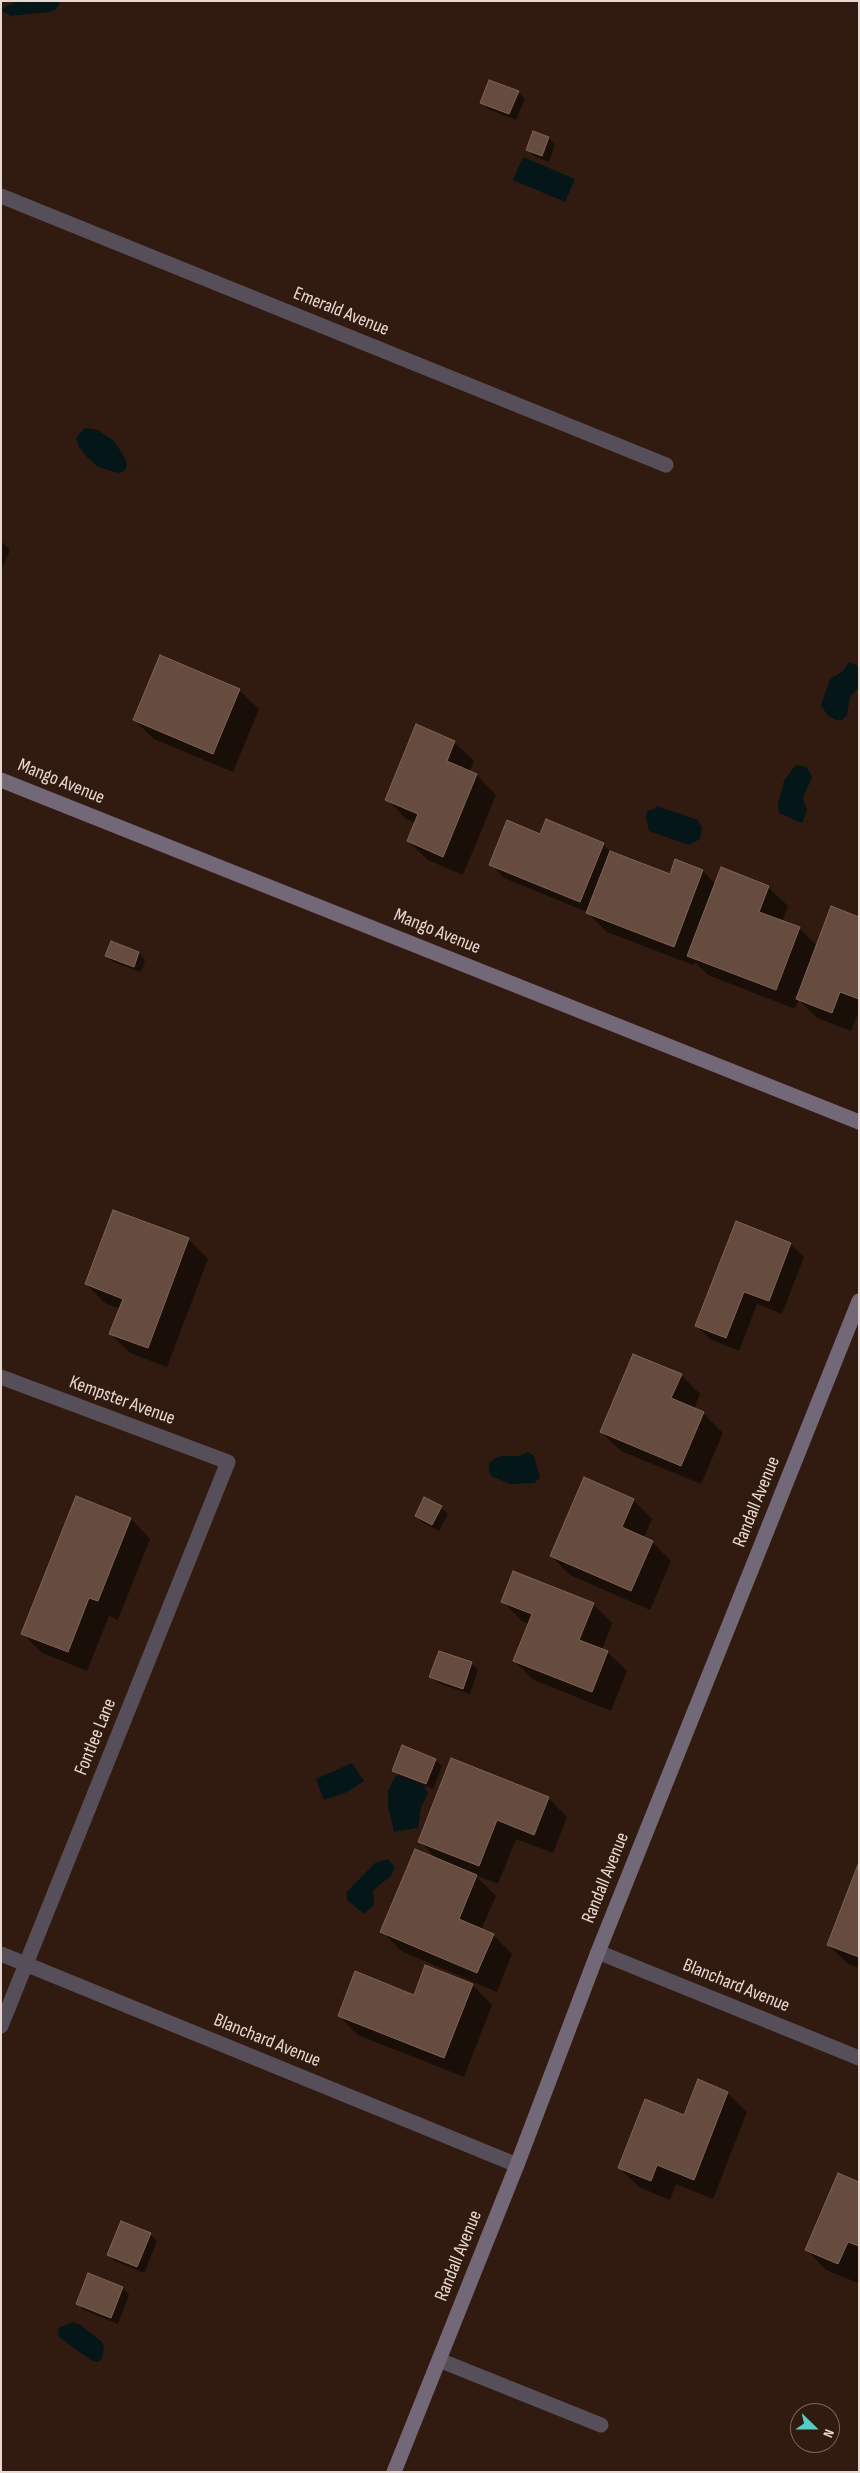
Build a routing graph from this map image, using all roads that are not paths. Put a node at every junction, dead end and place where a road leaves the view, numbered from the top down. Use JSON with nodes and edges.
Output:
{"nodes":[{"id":1,"x":1,"y":196,"type":"edge"},
{"id":2,"x":666,"y":465,"type":"dead end"},
{"id":3,"x":1,"y":780,"type":"edge"},
{"id":4,"x":859,"y":1122,"type":"edge"},
{"id":5,"x":859,"y":1301,"type":"edge"},
{"id":6,"x":1,"y":1378,"type":"edge"},
{"id":7,"x":228,"y":1462,"type":"joint"},
{"id":8,"x":598,"y":1952,"type":"junction"},
{"id":9,"x":1,"y":1954,"type":"edge"},
{"id":10,"x":26,"y":1964,"type":"junction"},
{"id":11,"x":1,"y":2026,"type":"edge"},
{"id":12,"x":859,"y":2058,"type":"edge"},
{"id":13,"x":517,"y":2165,"type":"junction"},
{"id":14,"x":439,"y":2360,"type":"junction"},
{"id":15,"x":600,"y":2425,"type":"dead end"},
{"id":16,"x":394,"y":2472,"type":"edge"}],
"edges":[{"from":1,"to":2,"type":"street","name":"Emerald Avenue"},
{"from":3,"to":4,"type":"street","name":"Mango Avenue"},
{"from":5,"to":8,"type":"street","name":"Randall Avenue"},
{"from":6,"to":7,"type":"street","name":"Kempster Avenue"},
{"from":7,"to":10,"type":"street","name":"Fontlee Lane"},
{"from":8,"to":12,"type":"street","name":"Blanchard Avenue"},
{"from":8,"to":13,"type":"street","name":"Randall Avenue"},
{"from":9,"to":10,"type":"street","name":"Blanchard Avenue"},
{"from":10,"to":11,"type":"street","name":"Fontlee Lane"},
{"from":10,"to":13,"type":"street","name":"Blanchard Avenue"},
{"from":13,"to":14,"type":"street","name":"Randall Avenue"},
{"from":14,"to":15,"type":"street"},
{"from":14,"to":16,"type":"street","name":"Randall Avenue"}]}
